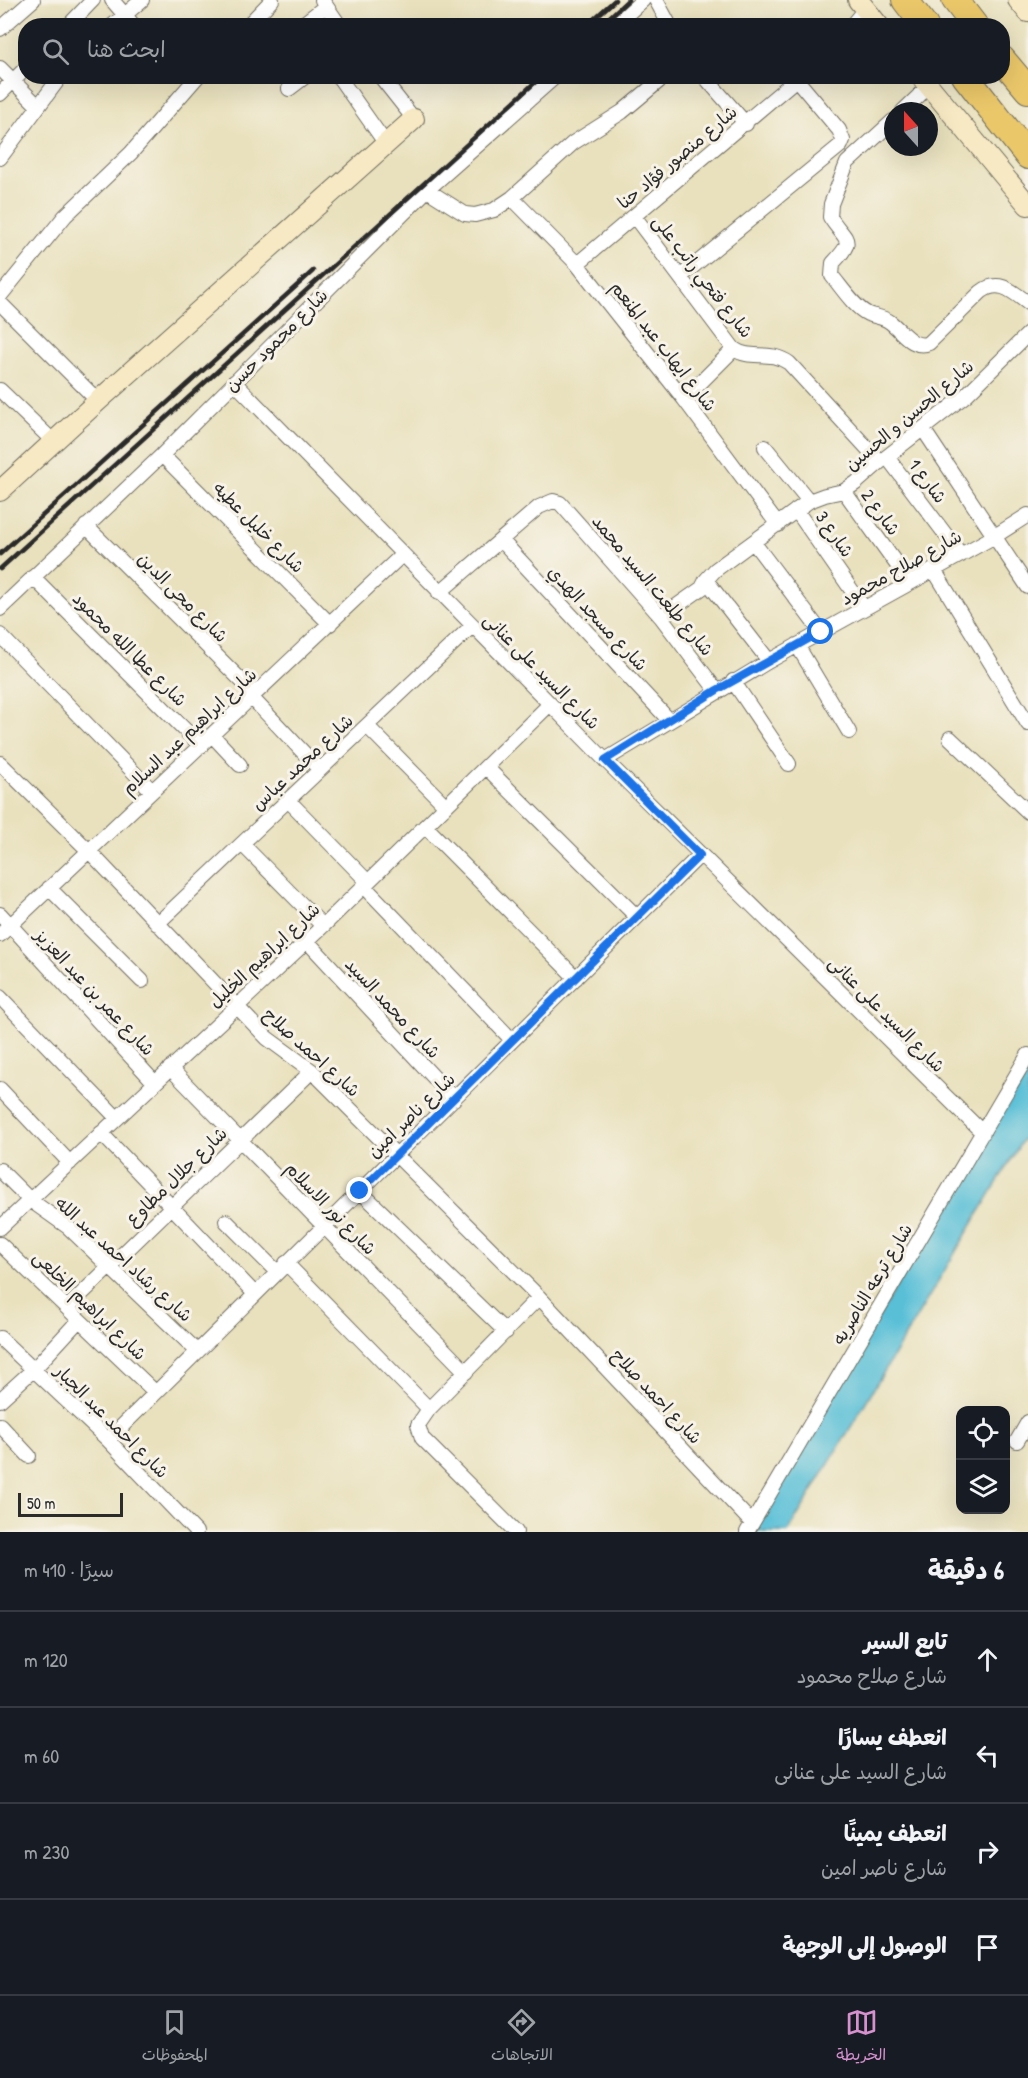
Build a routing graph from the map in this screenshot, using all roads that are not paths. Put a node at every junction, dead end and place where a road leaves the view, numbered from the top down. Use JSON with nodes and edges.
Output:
{"nodes":[{"id":1,"x":33,"y":0,"type":"edge"},
{"id":2,"x":93,"y":0,"type":"edge"},
{"id":3,"x":112,"y":0,"type":"edge"},
{"id":4,"x":142,"y":0,"type":"edge"},
{"id":5,"x":272,"y":0,"type":"edge"},
{"id":6,"x":643,"y":0,"type":"edge"},
{"id":7,"x":656,"y":0,"type":"edge"},
{"id":8,"x":905,"y":0,"type":"edge"},
{"id":9,"x":955,"y":0,"type":"edge"},
{"id":10,"x":1018,"y":0,"type":"edge"},
{"id":11,"x":324,"y":3,"type":"edge"},
{"id":12,"x":862,"y":5,"type":"edge"},
{"id":13,"x":1028,"y":12,"type":"edge"},
{"id":14,"x":124,"y":14,"type":"junction"},
{"id":15,"x":76,"y":18,"type":"edge"},
{"id":16,"x":120,"y":18,"type":"edge"},
{"id":17,"x":127,"y":18,"type":"edge"},
{"id":18,"x":255,"y":18,"type":"edge"},
{"id":19,"x":308,"y":18,"type":"edge"},
{"id":20,"x":334,"y":18,"type":"edge"},
{"id":21,"x":623,"y":18,"type":"edge"},
{"id":22,"x":666,"y":18,"type":"edge"},
{"id":23,"x":873,"y":18,"type":"edge"},
{"id":24,"x":919,"y":18,"type":"edge"},
{"id":25,"x":969,"y":18,"type":"edge"},
{"id":26,"x":0,"y":29,"type":"edge"},
{"id":27,"x":0,"y":68,"type":"edge"},
{"id":28,"x":1010,"y":69,"type":"edge"},
{"id":29,"x":18,"y":76,"type":"edge"},
{"id":30,"x":13,"y":81,"type":"junction"},
{"id":31,"x":55,"y":84,"type":"edge"},
{"id":32,"x":184,"y":84,"type":"edge"},
{"id":33,"x":191,"y":84,"type":"edge"},
{"id":34,"x":296,"y":84,"type":"edge"},
{"id":35,"x":344,"y":84,"type":"edge"},
{"id":36,"x":386,"y":84,"type":"edge"},
{"id":37,"x":547,"y":84,"type":"edge"},
{"id":38,"x":655,"y":84,"type":"edge"},
{"id":39,"x":711,"y":84,"type":"edge"},
{"id":40,"x":791,"y":84,"type":"edge"},
{"id":41,"x":803,"y":84,"type":"edge"},
{"id":42,"x":923,"y":84,"type":"edge"},
{"id":43,"x":927,"y":84,"type":"edge"},
{"id":44,"x":971,"y":84,"type":"edge"},
{"id":45,"x":187,"y":88,"type":"junction"},
{"id":46,"x":289,"y":89,"type":"dead end"},
{"id":47,"x":1028,"y":90,"type":"edge"},
{"id":48,"x":0,"y":94,"type":"edge"},
{"id":49,"x":910,"y":102,"type":"edge"},
{"id":50,"x":38,"y":106,"type":"junction"},
{"id":51,"x":414,"y":119,"type":"joint"},
{"id":52,"x":746,"y":124,"type":"junction"},
{"id":53,"x":884,"y":128,"type":"edge"},
{"id":54,"x":386,"y":144,"type":"junction"},
{"id":55,"x":1028,"y":156,"type":"edge"},
{"id":56,"x":0,"y":158,"type":"edge"},
{"id":57,"x":427,"y":190,"type":"junction"},
{"id":58,"x":512,"y":198,"type":"junction"},
{"id":59,"x":1028,"y":205,"type":"edge"},
{"id":60,"x":634,"y":216,"type":"junction"},
{"id":61,"x":577,"y":264,"type":"junction"},
{"id":62,"x":680,"y":277,"type":"junction"},
{"id":63,"x":0,"y":296,"type":"edge"},
{"id":64,"x":0,"y":303,"type":"edge"},
{"id":65,"x":1028,"y":303,"type":"edge"},
{"id":66,"x":1028,"y":334,"type":"edge"},
{"id":67,"x":734,"y":349,"type":"junction"},
{"id":68,"x":234,"y":382,"type":"junction"},
{"id":69,"x":0,"y":390,"type":"edge"},
{"id":70,"x":684,"y":399,"type":"junction"},
{"id":71,"x":98,"y":401,"type":"junction"},
{"id":72,"x":923,"y":429,"type":"junction"},
{"id":73,"x":54,"y":442,"type":"junction"},
{"id":74,"x":765,"y":447,"type":"dead end"},
{"id":75,"x":162,"y":455,"type":"junction"},
{"id":76,"x":884,"y":459,"type":"junction"},
{"id":77,"x":4,"y":481,"type":"edge"},
{"id":78,"x":844,"y":491,"type":"junction"},
{"id":79,"x":809,"y":501,"type":"junction"},
{"id":80,"x":796,"y":510,"type":"junction"},
{"id":81,"x":1028,"y":515,"type":"edge"},
{"id":82,"x":778,"y":525,"type":"junction"},
{"id":83,"x":86,"y":526,"type":"junction"},
{"id":84,"x":995,"y":536,"type":"junction"},
{"id":85,"x":501,"y":540,"type":"junction"},
{"id":86,"x":754,"y":543,"type":"junction"},
{"id":87,"x":403,"y":554,"type":"junction"},
{"id":88,"x":961,"y":555,"type":"junction"},
{"id":89,"x":934,"y":570,"type":"junction"},
{"id":90,"x":33,"y":577,"type":"junction"},
{"id":91,"x":706,"y":580,"type":"junction"},
{"id":92,"x":910,"y":583,"type":"junction"},
{"id":93,"x":1028,"y":586,"type":"edge"},
{"id":94,"x":439,"y":593,"type":"junction"},
{"id":95,"x":864,"y":608,"type":"junction"},
{"id":96,"x":0,"y":609,"type":"edge"},
{"id":97,"x":661,"y":617,"type":"junction"},
{"id":98,"x":330,"y":624,"type":"junction"},
{"id":99,"x":472,"y":626,"type":"junction"},
{"id":100,"x":821,"y":632,"type":"junction"},
{"id":101,"x":0,"y":635,"type":"edge"},
{"id":102,"x":798,"y":645,"type":"junction"},
{"id":103,"x":769,"y":661,"type":"junction"},
{"id":104,"x":733,"y":681,"type":"junction"},
{"id":105,"x":717,"y":690,"type":"junction"},
{"id":106,"x":254,"y":696,"type":"junction"},
{"id":107,"x":550,"y":704,"type":"junction"},
{"id":108,"x":669,"y":720,"type":"junction"},
{"id":109,"x":1028,"y":724,"type":"edge"},
{"id":110,"x":367,"y":726,"type":"junction"},
{"id":111,"x":849,"y":732,"type":"dead end"},
{"id":112,"x":212,"y":735,"type":"junction"},
{"id":113,"x":950,"y":738,"type":"dead end"},
{"id":114,"x":201,"y":746,"type":"junction"},
{"id":115,"x":605,"y":760,"type":"junction"},
{"id":116,"x":0,"y":763,"type":"edge"},
{"id":117,"x":789,"y":764,"type":"dead end"},
{"id":118,"x":240,"y":765,"type":"dead end"},
{"id":119,"x":486,"y":767,"type":"junction"},
{"id":120,"x":320,"y":770,"type":"junction"},
{"id":121,"x":152,"y":791,"type":"junction"},
{"id":122,"x":288,"y":800,"type":"junction"},
{"id":123,"x":446,"y":806,"type":"junction"},
{"id":124,"x":1028,"y":812,"type":"edge"},
{"id":125,"x":425,"y":826,"type":"junction"},
{"id":126,"x":242,"y":843,"type":"junction"},
{"id":127,"x":89,"y":851,"type":"junction"},
{"id":128,"x":700,"y":855,"type":"junction"},
{"id":129,"x":366,"y":884,"type":"junction"},
{"id":130,"x":49,"y":888,"type":"junction"},
{"id":131,"x":0,"y":914,"type":"edge"},
{"id":132,"x":637,"y":917,"type":"junction"},
{"id":133,"x":157,"y":924,"type":"junction"},
{"id":134,"x":322,"y":926,"type":"junction"},
{"id":135,"x":5,"y":930,"type":"edge"},
{"id":136,"x":307,"y":941,"type":"junction"},
{"id":137,"x":576,"y":978,"type":"junction"},
{"id":138,"x":142,"y":981,"type":"dead end"},
{"id":139,"x":0,"y":997,"type":"edge"},
{"id":140,"x":236,"y":1007,"type":"junction"},
{"id":141,"x":512,"y":1040,"type":"junction"},
{"id":142,"x":1028,"y":1055,"type":"edge"},
{"id":143,"x":170,"y":1068,"type":"junction"},
{"id":144,"x":312,"y":1071,"type":"junction"},
{"id":145,"x":154,"y":1083,"type":"junction"},
{"id":146,"x":0,"y":1089,"type":"edge"},
{"id":147,"x":454,"y":1099,"type":"junction"},
{"id":148,"x":117,"y":1118,"type":"junction"},
{"id":149,"x":101,"y":1133,"type":"junction"},
{"id":150,"x":983,"y":1133,"type":"junction"},
{"id":151,"x":240,"y":1140,"type":"junction"},
{"id":152,"x":396,"y":1156,"type":"junction"},
{"id":153,"x":70,"y":1163,"type":"junction"},
{"id":154,"x":0,"y":1170,"type":"edge"},
{"id":155,"x":360,"y":1191,"type":"junction"},
{"id":156,"x":30,"y":1200,"type":"junction"},
{"id":157,"x":171,"y":1207,"type":"junction"},
{"id":158,"x":226,"y":1221,"type":"dead end"},
{"id":159,"x":323,"y":1227,"type":"junction"},
{"id":160,"x":0,"y":1228,"type":"edge"},
{"id":161,"x":0,"y":1244,"type":"edge"},
{"id":162,"x":108,"y":1267,"type":"junction"},
{"id":163,"x":281,"y":1268,"type":"junction"},
{"id":164,"x":255,"y":1294,"type":"junction"},
{"id":165,"x":539,"y":1297,"type":"junction"},
{"id":166,"x":67,"y":1308,"type":"junction"},
{"id":167,"x":79,"y":1320,"type":"junction"},
{"id":168,"x":506,"y":1332,"type":"junction"},
{"id":169,"x":0,"y":1338,"type":"edge"},
{"id":170,"x":197,"y":1351,"type":"junction"},
{"id":171,"x":34,"y":1369,"type":"junction"},
{"id":172,"x":466,"y":1372,"type":"junction"},
{"id":173,"x":155,"y":1392,"type":"junction"},
{"id":174,"x":0,"y":1400,"type":"edge"},
{"id":175,"x":429,"y":1408,"type":"junction"},
{"id":176,"x":1028,"y":1422,"type":"edge"},
{"id":177,"x":0,"y":1425,"type":"edge"},
{"id":178,"x":108,"y":1440,"type":"junction"},
{"id":179,"x":1017,"y":1441,"type":"dead end"},
{"id":180,"x":29,"y":1456,"type":"dead end"},
{"id":181,"x":750,"y":1527,"type":"edge"},
{"id":182,"x":196,"y":1532,"type":"edge"},
{"id":183,"x":516,"y":1532,"type":"edge"}],
"edges":[{"from":1,"to":26,"type":"street"},
{"from":2,"to":15,"type":"street"},
{"from":3,"to":14,"type":"street"},
{"from":4,"to":14,"type":"street"},
{"from":5,"to":18,"type":"street"},
{"from":6,"to":21,"type":"street"},
{"from":7,"to":22,"type":"street"},
{"from":8,"to":24,"type":"highway"},
{"from":9,"to":25,"type":"highway"},
{"from":10,"to":13,"type":"street"},
{"from":11,"to":19,"type":"street"},
{"from":11,"to":20,"type":"street"},
{"from":12,"to":23,"type":"street"},
{"from":14,"to":16,"type":"street"},
{"from":14,"to":17,"type":"street"},
{"from":27,"to":30,"type":"street"},
{"from":28,"to":47,"type":"highway"},
{"from":29,"to":30,"type":"street"},
{"from":30,"to":48,"type":"street"},
{"from":30,"to":50,"type":"street"},
{"from":31,"to":50,"type":"street"},
{"from":32,"to":45,"type":"street"},
{"from":33,"to":45,"type":"street"},
{"from":34,"to":46,"type":"street"},
{"from":35,"to":54,"type":"street"},
{"from":36,"to":51,"type":"street"},
{"from":37,"to":57,"type":"street","name":"شارع محمود حسن"},
{"from":38,"to":58,"type":"street"},
{"from":39,"to":52,"type":"street"},
{"from":40,"to":52,"type":"street","name":"شارع منصور فؤاد حنا"},
{"from":41,"to":62,"type":"street"},
{"from":42,"to":49,"type":"street"},
{"from":43,"to":59,"type":"street"},
{"from":44,"to":55,"type":"highway"},
{"from":45,"to":63,"type":"street"},
{"from":50,"to":56,"type":"street"},
{"from":51,"to":54,"type":"street"},
{"from":52,"to":60,"type":"street","name":"شارع منصور فؤاد حنا"},
{"from":53,"to":65,"type":"street"},
{"from":54,"to":71,"type":"street"},
{"from":57,"to":58,"type":"street"},
{"from":57,"to":68,"type":"street","name":"شارع محمود حسن"},
{"from":58,"to":61,"type":"street","name":"شارع ايهاب عبد المنعم"},
{"from":60,"to":61,"type":"street","name":"شارع منصور فؤاد حنا"},
{"from":60,"to":62,"type":"street","name":"شارع فتحي راتب على"},
{"from":61,"to":70,"type":"street","name":"شارع ايهاب عبد المنعم"},
{"from":62,"to":67,"type":"street","name":"شارع فتحي راتب على"},
{"from":64,"to":71,"type":"street"},
{"from":66,"to":72,"type":"street","name":"شارع الحسن و الحسين"},
{"from":67,"to":70,"type":"street"},
{"from":67,"to":76,"type":"street","name":"شارع فتحي راتب على"},
{"from":68,"to":75,"type":"street","name":"شارع محمود حسن"},
{"from":68,"to":87,"type":"street","name":"شارع السيد على عنانى"},
{"from":69,"to":73,"type":"street"},
{"from":70,"to":82,"type":"street","name":"شارع ايهاب عبد المنعم"},
{"from":71,"to":73,"type":"street"},
{"from":72,"to":76,"type":"street","name":"شارع الحسن و الحسين"},
{"from":72,"to":84,"type":"street"},
{"from":73,"to":77,"type":"street"},
{"from":74,"to":79,"type":"street"},
{"from":75,"to":83,"type":"street","name":"شارع محمود حسن"},
{"from":75,"to":98,"type":"street","name":"شارع خليل عطيه"},
{"from":76,"to":78,"type":"street","name":"شارع الحسن و الحسين"},
{"from":76,"to":88,"type":"street","name":"شارع 1"},
{"from":78,"to":79,"type":"street","name":"شارع الحسن و الحسين"},
{"from":78,"to":92,"type":"street","name":"شارع 2"},
{"from":79,"to":80,"type":"street","name":"شارع الحسن و الحسين"},
{"from":80,"to":82,"type":"street","name":"شارع الحسن و الحسين"},
{"from":80,"to":95,"type":"street","name":"شارع 3"},
{"from":81,"to":84,"type":"street","name":"شارع صلاح محمود"},
{"from":82,"to":86,"type":"street","name":"شارع الحسن و الحسين"},
{"from":83,"to":90,"type":"street","name":"شارع محمود حسن"},
{"from":83,"to":106,"type":"street","name":"شارع محى الدين"},
{"from":84,"to":88,"type":"street","name":"شارع صلاح محمود"},
{"from":84,"to":93,"type":"street"},
{"from":85,"to":94,"type":"street"},
{"from":85,"to":97,"type":"street","name":"شارع طلعت السيد محمد"},
{"from":85,"to":108,"type":"street","name":"شارع مسجد الهدي"},
{"from":86,"to":91,"type":"street","name":"شارع الحسن و الحسين"},
{"from":86,"to":100,"type":"street"},
{"from":87,"to":94,"type":"street","name":"شارع السيد على عنانى"},
{"from":87,"to":98,"type":"street","name":"شارع ابراهيم عبد السلام"},
{"from":88,"to":89,"type":"street","name":"شارع صلاح محمود"},
{"from":89,"to":92,"type":"street","name":"شارع صلاح محمود"},
{"from":89,"to":109,"type":"street"},
{"from":90,"to":96,"type":"street","name":"شارع محمود حسن"},
{"from":90,"to":114,"type":"street","name":"شارع عطا الله محمود"},
{"from":91,"to":97,"type":"street","name":"شارع الحسن و الحسين"},
{"from":91,"to":103,"type":"street"},
{"from":92,"to":95,"type":"street","name":"شارع صلاح محمود"},
{"from":94,"to":99,"type":"street","name":"شارع السيد على عنانى"},
{"from":95,"to":100,"type":"street","name":"شارع صلاح محمود"},
{"from":97,"to":105,"type":"street","name":"شارع طلعت السيد محمد"},
{"from":98,"to":106,"type":"street","name":"شارع ابراهيم عبد السلام"},
{"from":99,"to":107,"type":"street","name":"شارع السيد على عنانى"},
{"from":99,"to":110,"type":"street","name":"شارع محمد عباس"},
{"from":100,"to":102,"type":"street","name":"شارع صلاح محمود"},
{"from":101,"to":121,"type":"street"},
{"from":102,"to":103,"type":"street","name":"شارع صلاح محمود"},
{"from":102,"to":111,"type":"street"},
{"from":103,"to":104,"type":"street","name":"شارع صلاح محمود"},
{"from":104,"to":105,"type":"street","name":"شارع صلاح محمود"},
{"from":104,"to":117,"type":"street"},
{"from":105,"to":108,"type":"street","name":"شارع صلاح محمود"},
{"from":106,"to":112,"type":"street","name":"شارع ابراهيم عبد السلام"},
{"from":106,"to":120,"type":"street","name":"شارع محى الدين"},
{"from":107,"to":115,"type":"street","name":"شارع السيد على عنانى"},
{"from":107,"to":119,"type":"street","name":"شارع ابراهيم الخليل"},
{"from":108,"to":115,"type":"street","name":"شارع صلاح محمود"},
{"from":110,"to":120,"type":"street","name":"شارع محمد عباس"},
{"from":110,"to":123,"type":"street"},
{"from":112,"to":114,"type":"street","name":"شارع ابراهيم عبد السلام"},
{"from":112,"to":118,"type":"street"},
{"from":113,"to":124,"type":"street"},
{"from":114,"to":121,"type":"street","name":"شارع ابراهيم عبد السلام"},
{"from":115,"to":128,"type":"street","name":"شارع السيد على عنانى"},
{"from":116,"to":127,"type":"street","name":"شارع احمد صلاح"},
{"from":119,"to":123,"type":"street","name":"شارع ابراهيم الخليل"},
{"from":119,"to":132,"type":"street"},
{"from":120,"to":122,"type":"street","name":"شارع محمد عباس"},
{"from":121,"to":127,"type":"street","name":"شارع ابراهيم عبد السلام"},
{"from":122,"to":126,"type":"street","name":"شارع محمد عباس"},
{"from":122,"to":129,"type":"street"},
{"from":123,"to":125,"type":"street","name":"شارع ابراهيم الخليل"},
{"from":125,"to":129,"type":"street","name":"شارع ابراهيم الخليل"},
{"from":125,"to":137,"type":"street"},
{"from":126,"to":133,"type":"street","name":"شارع محمد عباس"},
{"from":126,"to":134,"type":"street"},
{"from":127,"to":130,"type":"street","name":"شارع ابراهيم عبد السلام"},
{"from":127,"to":133,"type":"street","name":"شارع احمد صلاح"},
{"from":128,"to":132,"type":"street","name":"شارع ناصر امين"},
{"from":128,"to":150,"type":"street","name":"شارع السيد على عنانى"},
{"from":129,"to":134,"type":"street","name":"شارع ابراهيم الخليل"},
{"from":129,"to":141,"type":"street"},
{"from":130,"to":135,"type":"street","name":"شارع ابراهيم عبد السلام"},
{"from":130,"to":138,"type":"street"},
{"from":131,"to":135,"type":"street","name":"شارع عمر بن عبد العزيز"},
{"from":132,"to":137,"type":"street","name":"شارع ناصر امين"},
{"from":133,"to":140,"type":"street","name":"شارع احمد صلاح"},
{"from":134,"to":136,"type":"street","name":"شارع ابراهيم الخليل"},
{"from":135,"to":145,"type":"street","name":"شارع عمر بن عبد العزيز"},
{"from":136,"to":140,"type":"street","name":"شارع ابراهيم الخليل"},
{"from":136,"to":147,"type":"street","name":"شارع محمد السيد"},
{"from":137,"to":141,"type":"street","name":"شارع ناصر امين"},
{"from":139,"to":148,"type":"street"},
{"from":140,"to":143,"type":"street","name":"شارع ابراهيم الخليل"},
{"from":140,"to":144,"type":"street","name":"شارع احمد صلاح"},
{"from":141,"to":147,"type":"street","name":"شارع ناصر امين"},
{"from":142,"to":150,"type":"street","name":"شارع ترعه الناصريه"},
{"from":143,"to":145,"type":"street","name":"شارع ابراهيم الخليل"},
{"from":143,"to":151,"type":"street","name":"شارع نور الاسلام"},
{"from":144,"to":151,"type":"street","name":"شارع جلال مطاوع"},
{"from":144,"to":152,"type":"street","name":"شارع احمد صلاح"},
{"from":145,"to":148,"type":"street","name":"شارع ابراهيم الخليل"},
{"from":146,"to":153,"type":"street"},
{"from":147,"to":152,"type":"street","name":"شارع ناصر امين"},
{"from":148,"to":149,"type":"street","name":"شارع ابراهيم الخليل"},
{"from":149,"to":153,"type":"street","name":"شارع ابراهيم الخليل"},
{"from":149,"to":157,"type":"street"},
{"from":150,"to":181,"type":"street","name":"شارع ترعه الناصريه"},
{"from":151,"to":157,"type":"street","name":"شارع جلال مطاوع"},
{"from":151,"to":159,"type":"street","name":"شارع نور الاسلام"},
{"from":152,"to":155,"type":"street","name":"شارع ناصر امين"},
{"from":152,"to":165,"type":"street","name":"شارع احمد صلاح"},
{"from":153,"to":156,"type":"street","name":"شارع ابراهيم الخليل"},
{"from":154,"to":156,"type":"street","name":"شارع رشاد احمد عبد الله"},
{"from":155,"to":159,"type":"street","name":"شارع ناصر امين"},
{"from":155,"to":168,"type":"street"},
{"from":156,"to":160,"type":"street","name":"شارع ابراهيم الخليل"},
{"from":156,"to":162,"type":"street","name":"شارع رشاد احمد عبد الله"},
{"from":157,"to":162,"type":"street","name":"شارع جلال مطاوع"},
{"from":157,"to":164,"type":"street"},
{"from":158,"to":163,"type":"street"},
{"from":159,"to":163,"type":"street","name":"شارع ناصر امين"},
{"from":159,"to":172,"type":"street","name":"شارع نور الاسلام"},
{"from":161,"to":166,"type":"street","name":"شارع ابراهيم الخلعى"},
{"from":162,"to":166,"type":"street","name":"شارع جلال مطاوع"},
{"from":162,"to":170,"type":"street","name":"شارع رشاد احمد عبد الله"},
{"from":163,"to":164,"type":"street","name":"شارع ناصر امين"},
{"from":163,"to":175,"type":"street"},
{"from":164,"to":170,"type":"street","name":"شارع ناصر امين"},
{"from":165,"to":168,"type":"street"},
{"from":165,"to":181,"type":"street","name":"شارع احمد صلاح"},
{"from":166,"to":167,"type":"street","name":"شارع ابراهيم الخلعى"},
{"from":167,"to":171,"type":"street"},
{"from":167,"to":173,"type":"street","name":"شارع ابراهيم الخلعى"},
{"from":168,"to":172,"type":"street"},
{"from":169,"to":171,"type":"street","name":"شارع احمد عبد الجبار"},
{"from":170,"to":173,"type":"street","name":"شارع ناصر امين"},
{"from":171,"to":174,"type":"street"},
{"from":171,"to":178,"type":"street","name":"شارع احمد عبد الجبار"},
{"from":172,"to":175,"type":"street"},
{"from":173,"to":178,"type":"street","name":"شارع ناصر امين"},
{"from":175,"to":183,"type":"street"},
{"from":176,"to":179,"type":"street"},
{"from":177,"to":180,"type":"street"},
{"from":178,"to":182,"type":"street","name":"شارع احمد عبد الجبار"}]}
